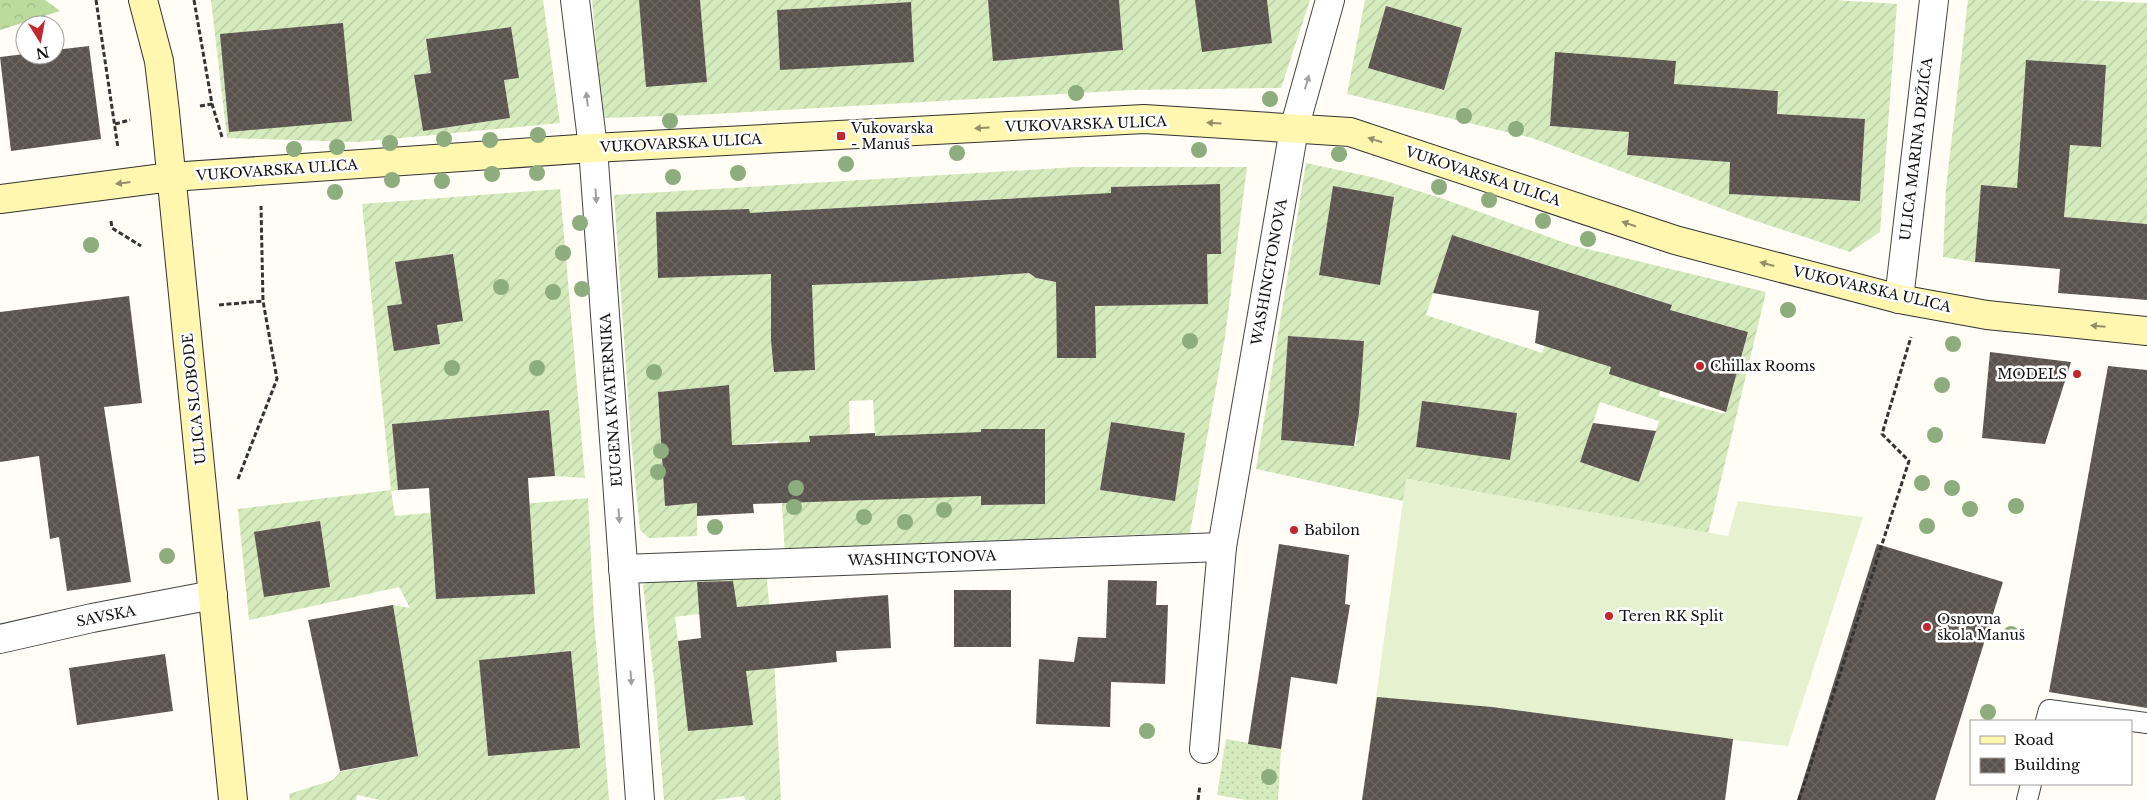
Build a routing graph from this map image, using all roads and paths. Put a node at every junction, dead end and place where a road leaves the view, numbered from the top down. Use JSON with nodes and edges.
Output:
{"nodes":[{"id":1,"x":143,"y":0,"type":"edge"},
{"id":2,"x":194,"y":0,"type":"edge"},
{"id":3,"x":575,"y":0,"type":"edge"},
{"id":4,"x":1330,"y":0,"type":"edge"},
{"id":5,"x":1934,"y":0,"type":"edge"},
{"id":6,"x":1294,"y":129,"type":"junction"},
{"id":7,"x":224,"y":141,"type":"dead end"},
{"id":8,"x":593,"y":148,"type":"junction"},
{"id":9,"x":260,"y":171,"type":"junction"},
{"id":10,"x":171,"y":177,"type":"junction"},
{"id":11,"x":0,"y":198,"type":"edge"},
{"id":12,"x":1910,"y":301,"type":"junction"},
{"id":13,"x":2147,"y":331,"type":"edge"},
{"id":14,"x":237,"y":480,"type":"dead end"},
{"id":15,"x":1222,"y":547,"type":"junction"},
{"id":16,"x":623,"y":569,"type":"junction"},
{"id":17,"x":213,"y":595,"type":"junction"},
{"id":18,"x":0,"y":639,"type":"edge"},
{"id":19,"x":2046,"y":720,"type":"edge"},
{"id":20,"x":2124,"y":720,"type":"edge"},
{"id":21,"x":2132,"y":721,"type":"edge"},
{"id":22,"x":2147,"y":723,"type":"edge"},
{"id":23,"x":1204,"y":749,"type":"dead end"},
{"id":24,"x":2031,"y":785,"type":"edge"},
{"id":25,"x":233,"y":800,"type":"edge"},
{"id":26,"x":640,"y":800,"type":"edge"},
{"id":27,"x":1799,"y":800,"type":"edge"},
{"id":28,"x":2027,"y":800,"type":"edge"}],
"edges":[{"from":1,"to":10,"type":"street","name":"ULICA SLOBODE"},
{"from":2,"to":7,"type":"path"},
{"from":8,"to":3,"type":"street","name":"EUGENA KVATERNIKA","one_way":true},
{"from":6,"to":4,"type":"street","name":"WASHINGTONOVA","one_way":true},
{"from":5,"to":12,"type":"street","name":"ULICA MARINA DRŽIĆA"},
{"from":6,"to":8,"type":"street","name":"VUKOVARSKA ULICA","one_way":true},
{"from":12,"to":6,"type":"street","name":"VUKOVARSKA ULICA","one_way":true},
{"from":6,"to":15,"type":"street","name":"WASHINGTONOVA"},
{"from":8,"to":9,"type":"street","name":"VUKOVARSKA ULICA"},
{"from":8,"to":16,"type":"street","name":"EUGENA KVATERNIKA","one_way":true},
{"from":9,"to":10,"type":"street","name":"VUKOVARSKA ULICA"},
{"from":9,"to":14,"type":"path"},
{"from":10,"to":11,"type":"street","name":"VUKOVARSKA ULICA","one_way":true},
{"from":10,"to":17,"type":"street","name":"ULICA SLOBODE"},
{"from":13,"to":12,"type":"street","name":"VUKOVARSKA ULICA","one_way":true},
{"from":12,"to":27,"type":"path"},
{"from":15,"to":16,"type":"street","name":"WASHINGTONOVA"},
{"from":15,"to":23,"type":"street","name":"WASHINGTONOVA"},
{"from":16,"to":26,"type":"street","name":"EUGENA KVATERNIKA","one_way":true},
{"from":17,"to":18,"type":"street","name":"SAVSKA"},
{"from":17,"to":25,"type":"street","name":"ULICA SLOBODE"},
{"from":19,"to":20,"type":"lane"},
{"from":21,"to":22,"type":"lane"},
{"from":24,"to":28,"type":"lane"}]}
